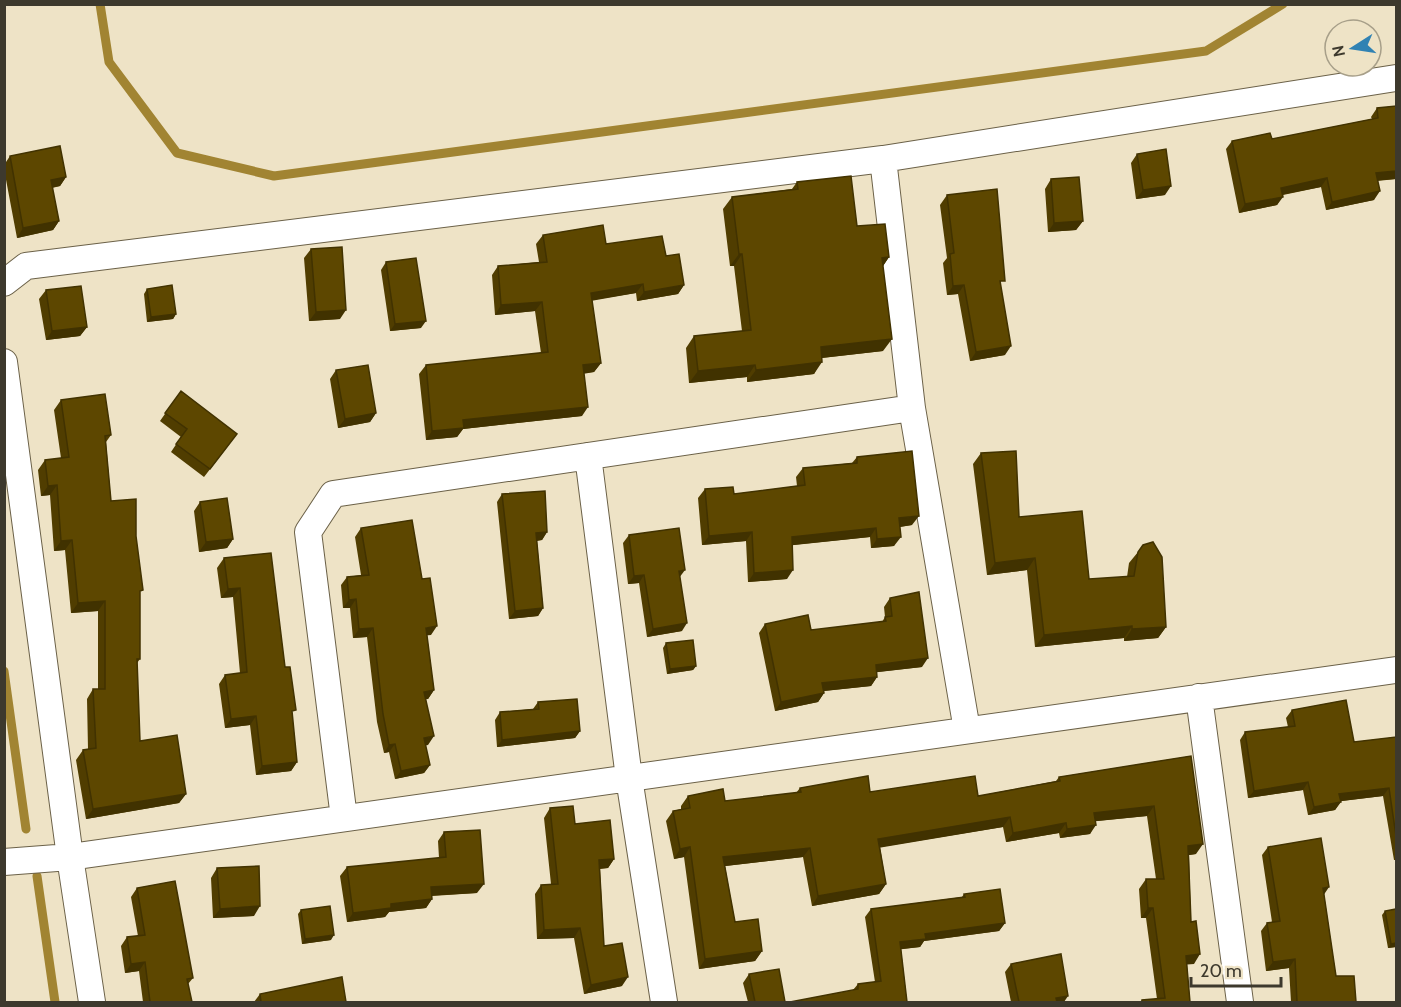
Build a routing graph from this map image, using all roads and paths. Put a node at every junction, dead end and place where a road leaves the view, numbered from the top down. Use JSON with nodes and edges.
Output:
{"nodes":[{"id":1,"x":1396,"y":78,"type":"edge"},
{"id":2,"x":883,"y":159,"type":"junction"},
{"id":3,"x":4,"y":283,"type":"edge"},
{"id":4,"x":4,"y":362,"type":"edge"},
{"id":5,"x":912,"y":408,"type":"junction"},
{"id":6,"x":588,"y":456,"type":"junction"},
{"id":7,"x":1396,"y":670,"type":"edge"},
{"id":8,"x":1199,"y":697,"type":"junction"},
{"id":9,"x":967,"y":730,"type":"junction"},
{"id":10,"x":629,"y":778,"type":"junction"},
{"id":11,"x":344,"y":818,"type":"junction"},
{"id":12,"x":70,"y":857,"type":"junction"},
{"id":13,"x":4,"y":862,"type":"edge"},
{"id":14,"x":92,"y":1002,"type":"edge"},
{"id":15,"x":664,"y":1002,"type":"edge"},
{"id":16,"x":1240,"y":1002,"type":"edge"}],
"edges":[{"from":1,"to":2,"type":"street"},
{"from":2,"to":3,"type":"street"},
{"from":2,"to":5,"type":"street"},
{"from":4,"to":12,"type":"street"},
{"from":5,"to":6,"type":"street"},
{"from":5,"to":9,"type":"street"},
{"from":6,"to":10,"type":"street"},
{"from":6,"to":11,"type":"street"},
{"from":7,"to":8,"type":"street"},
{"from":8,"to":9,"type":"street"},
{"from":8,"to":16,"type":"street"},
{"from":9,"to":10,"type":"street"},
{"from":10,"to":11,"type":"street"},
{"from":10,"to":15,"type":"street"},
{"from":11,"to":12,"type":"street"},
{"from":12,"to":13,"type":"street"},
{"from":12,"to":14,"type":"street"}]}
